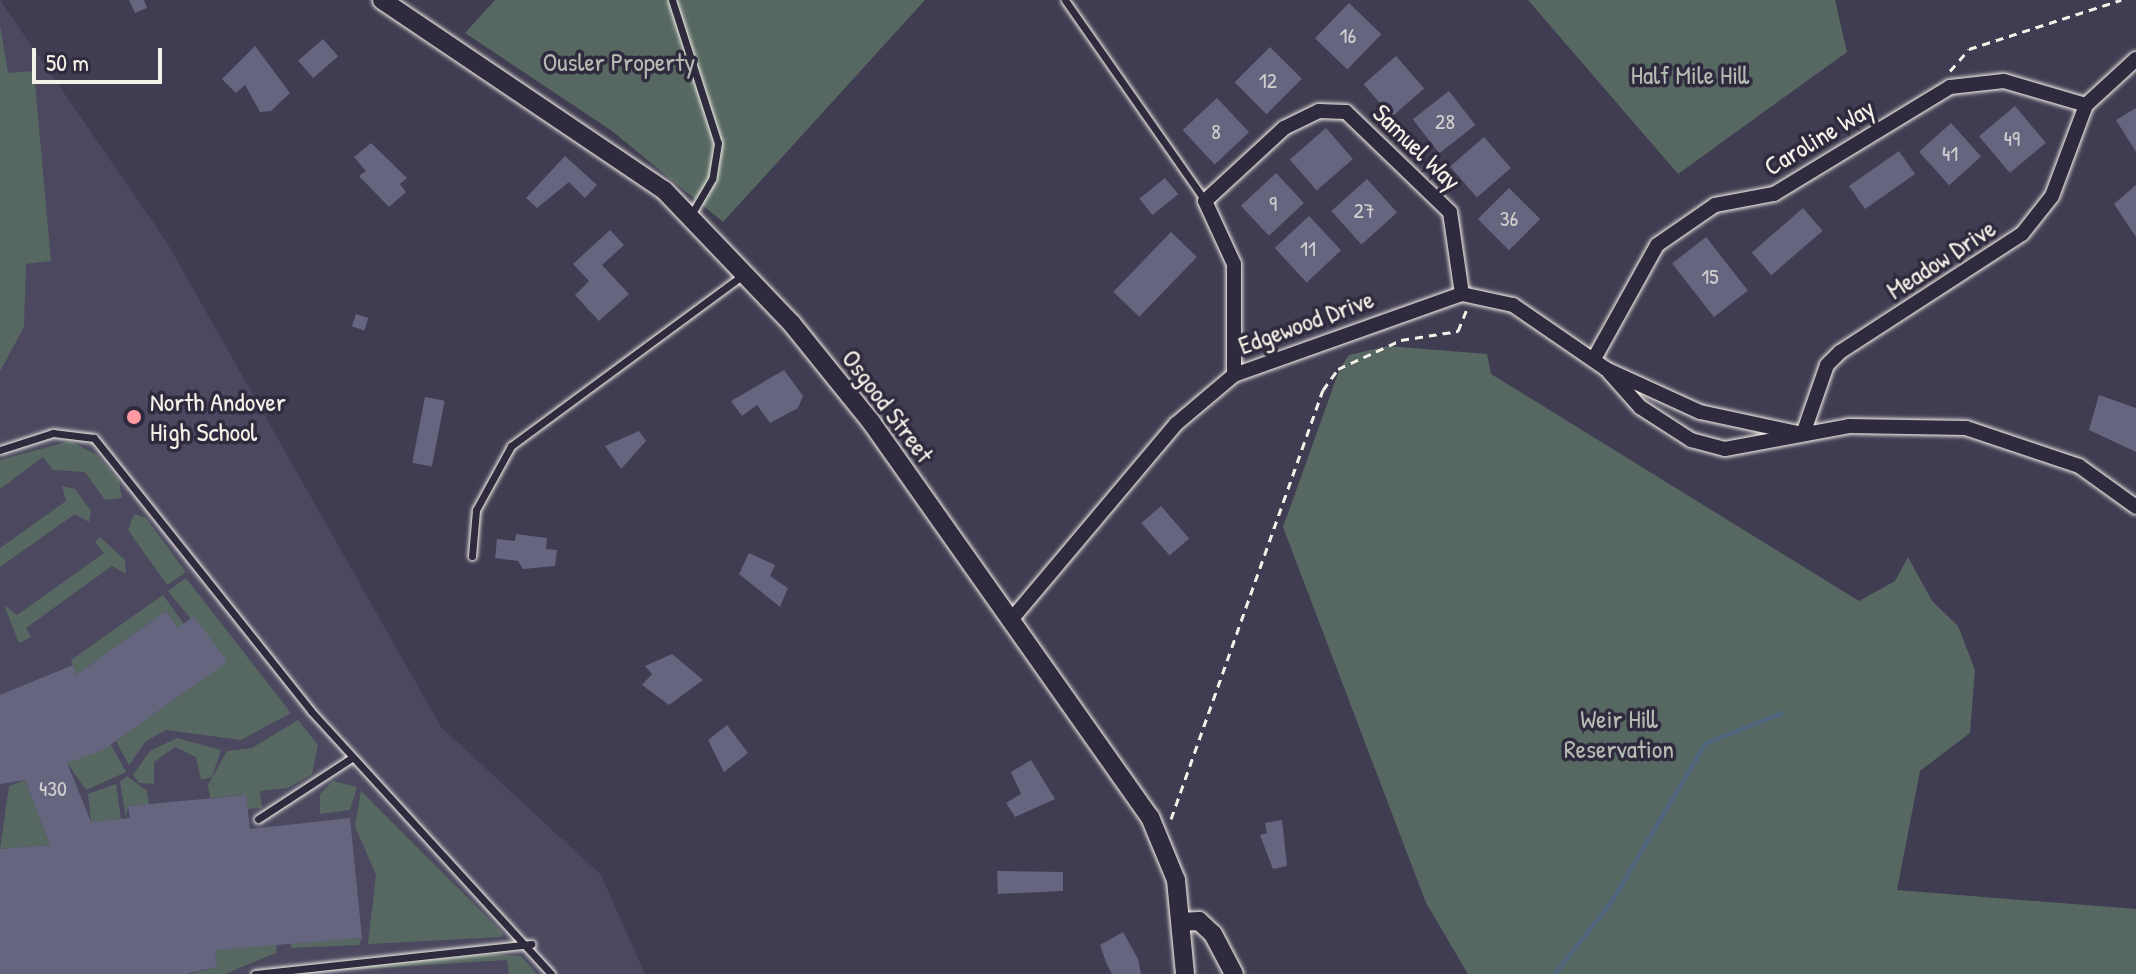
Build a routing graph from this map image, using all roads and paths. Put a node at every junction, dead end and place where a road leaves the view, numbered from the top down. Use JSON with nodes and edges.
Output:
{"nodes":[{"id":1,"x":382,"y":0,"type":"edge"},
{"id":2,"x":672,"y":0,"type":"edge"},
{"id":3,"x":1065,"y":0,"type":"edge"},
{"id":4,"x":2121,"y":0,"type":"edge"},
{"id":5,"x":2136,"y":59,"type":"edge"},
{"id":6,"x":1950,"y":87,"type":"junction"},
{"id":7,"x":2086,"y":105,"type":"junction"},
{"id":8,"x":1205,"y":201,"type":"junction"},
{"id":9,"x":691,"y":215,"type":"junction"},
{"id":10,"x":747,"y":271,"type":"junction"},
{"id":11,"x":1465,"y":294,"type":"junction"},
{"id":12,"x":1595,"y":357,"type":"junction"},
{"id":13,"x":1606,"y":369,"type":"junction"},
{"id":14,"x":1234,"y":375,"type":"junction"},
{"id":15,"x":1803,"y":434,"type":"junction"},
{"id":16,"x":0,"y":450,"type":"edge"},
{"id":17,"x":2136,"y":507,"type":"edge"},
{"id":18,"x":472,"y":556,"type":"dead end"},
{"id":19,"x":1011,"y":620,"type":"junction"},
{"id":20,"x":353,"y":757,"type":"junction"},
{"id":21,"x":258,"y":819,"type":"dead end"},
{"id":22,"x":1163,"y":841,"type":"junction"},
{"id":23,"x":1181,"y":922,"type":"junction"},
{"id":24,"x":531,"y":944,"type":"junction"},
{"id":25,"x":255,"y":974,"type":"edge"},
{"id":26,"x":551,"y":974,"type":"edge"},
{"id":27,"x":1185,"y":974,"type":"edge"},
{"id":28,"x":1234,"y":974,"type":"edge"}],
"edges":[{"from":1,"to":9,"type":"street","name":"Osgood Street"},
{"from":2,"to":9,"type":"lane"},
{"from":3,"to":8,"type":"lane"},
{"from":4,"to":6,"type":"path"},
{"from":5,"to":7,"type":"street"},
{"from":6,"to":7,"type":"street","name":"Caroline Way"},
{"from":6,"to":12,"type":"street","name":"Caroline Way"},
{"from":7,"to":15,"type":"street","name":"Meadow Drive"},
{"from":8,"to":11,"type":"street","name":"Samuel Way"},
{"from":8,"to":14,"type":"street"},
{"from":9,"to":10,"type":"street","name":"Osgood Street"},
{"from":10,"to":18,"type":"lane"},
{"from":10,"to":19,"type":"street","name":"Osgood Street"},
{"from":11,"to":12,"type":"street"},
{"from":11,"to":14,"type":"street","name":"Edgewood Drive"},
{"from":11,"to":22,"type":"path"},
{"from":12,"to":13,"type":"street"},
{"from":13,"to":15,"type":"street"},
{"from":13,"to":15,"type":"street"},
{"from":14,"to":19,"type":"street","name":"Edgewood Drive"},
{"from":15,"to":17,"type":"street"},
{"from":16,"to":20,"type":"lane"},
{"from":19,"to":22,"type":"street","name":"Osgood Street"},
{"from":20,"to":21,"type":"lane"},
{"from":20,"to":24,"type":"lane"},
{"from":22,"to":23,"type":"street","name":"Osgood Street"},
{"from":23,"to":27,"type":"street","name":"Osgood Street"},
{"from":23,"to":28,"type":"street"},
{"from":24,"to":25,"type":"lane"},
{"from":24,"to":26,"type":"lane"}]}
